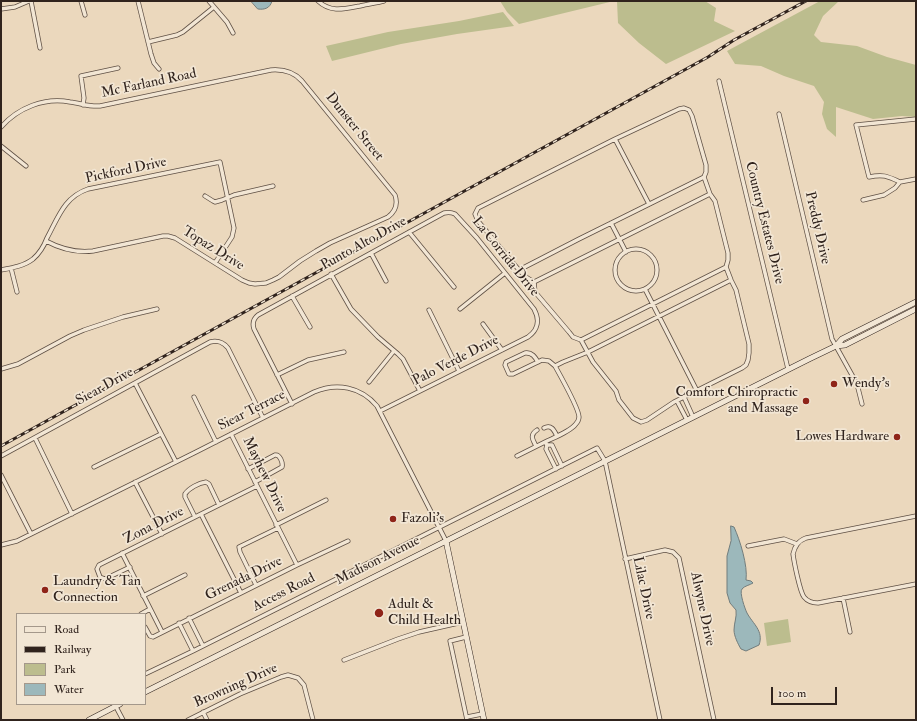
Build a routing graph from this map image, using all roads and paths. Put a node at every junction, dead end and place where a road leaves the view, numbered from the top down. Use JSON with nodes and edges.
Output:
{"nodes":[{"id":1,"x":30,"y":1,"type":"edge"},
{"id":2,"x":81,"y":1,"type":"edge"},
{"id":3,"x":138,"y":1,"type":"edge"},
{"id":4,"x":210,"y":1,"type":"edge"},
{"id":5,"x":318,"y":1,"type":"edge"},
{"id":6,"x":384,"y":1,"type":"edge"},
{"id":7,"x":214,"y":7,"type":"junction"},
{"id":8,"x":1,"y":9,"type":"edge"},
{"id":9,"x":85,"y":15,"type":"dead end"},
{"id":10,"x":233,"y":33,"type":"dead end"},
{"id":11,"x":148,"y":42,"type":"junction"},
{"id":12,"x":40,"y":48,"type":"dead end"},
{"id":13,"x":118,"y":68,"type":"dead end"},
{"id":14,"x":159,"y":69,"type":"dead end"},
{"id":15,"x":285,"y":70,"type":"joint"},
{"id":16,"x":719,"y":81,"type":"dead end"},
{"id":17,"x":83,"y":105,"type":"junction"},
{"id":18,"x":779,"y":114,"type":"dead end"},
{"id":19,"x":916,"y":119,"type":"edge"},
{"id":20,"x":1,"y":127,"type":"edge"},
{"id":21,"x":615,"y":139,"type":"junction"},
{"id":22,"x":1,"y":146,"type":"edge"},
{"id":23,"x":26,"y":166,"type":"dead end"},
{"id":24,"x":704,"y":177,"type":"junction"},
{"id":25,"x":916,"y":179,"type":"edge"},
{"id":26,"x":900,"y":182,"type":"junction"},
{"id":27,"x":273,"y":186,"type":"dead end"},
{"id":28,"x":710,"y":194,"type":"junction"},
{"id":29,"x":206,"y":196,"type":"dead end"},
{"id":30,"x":227,"y":197,"type":"junction"},
{"id":31,"x":863,"y":200,"type":"dead end"},
{"id":32,"x":649,"y":204,"type":"junction"},
{"id":33,"x":396,"y":206,"type":"joint"},
{"id":34,"x":446,"y":213,"type":"joint"},
{"id":35,"x":611,"y":223,"type":"junction"},
{"id":36,"x":409,"y":232,"type":"junction"},
{"id":37,"x":620,"y":239,"type":"junction"},
{"id":38,"x":46,"y":241,"type":"junction"},
{"id":39,"x":626,"y":252,"type":"junction"},
{"id":40,"x":371,"y":253,"type":"junction"},
{"id":41,"x":215,"y":263,"type":"junction"},
{"id":42,"x":726,"y":267,"type":"junction"},
{"id":43,"x":11,"y":268,"type":"junction"},
{"id":44,"x":1,"y":270,"type":"edge"},
{"id":45,"x":519,"y":270,"type":"junction"},
{"id":46,"x":505,"y":273,"type":"junction"},
{"id":47,"x":332,"y":274,"type":"junction"},
{"id":48,"x":731,"y":280,"type":"junction"},
{"id":49,"x":386,"y":281,"type":"dead end"},
{"id":50,"x":534,"y":282,"type":"junction"},
{"id":51,"x":454,"y":287,"type":"dead end"},
{"id":52,"x":645,"y":289,"type":"junction"},
{"id":53,"x":17,"y":292,"type":"dead end"},
{"id":54,"x":292,"y":296,"type":"junction"},
{"id":55,"x":916,"y":302,"type":"edge"},
{"id":56,"x":652,"y":304,"type":"junction"},
{"id":57,"x":157,"y":309,"type":"dead end"},
{"id":58,"x":916,"y":309,"type":"edge"},
{"id":59,"x":429,"y":310,"type":"dead end"},
{"id":60,"x":460,"y":310,"type":"dead end"},
{"id":61,"x":659,"y":316,"type":"junction"},
{"id":62,"x":483,"y":324,"type":"dead end"},
{"id":63,"x":538,"y":325,"type":"joint"},
{"id":64,"x":310,"y":327,"type":"dead end"},
{"id":65,"x":581,"y":340,"type":"junction"},
{"id":66,"x":220,"y":341,"type":"joint"},
{"id":67,"x":836,"y":346,"type":"junction"},
{"id":68,"x":502,"y":350,"type":"junction"},
{"id":69,"x":394,"y":351,"type":"junction"},
{"id":70,"x":344,"y":352,"type":"dead end"},
{"id":71,"x":588,"y":352,"type":"junction"},
{"id":72,"x":538,"y":362,"type":"junction"},
{"id":73,"x":555,"y":366,"type":"junction"},
{"id":74,"x":1,"y":369,"type":"edge"},
{"id":75,"x":788,"y":369,"type":"junction"},
{"id":76,"x":459,"y":371,"type":"junction"},
{"id":77,"x":277,"y":375,"type":"junction"},
{"id":78,"x":369,"y":382,"type":"dead end"},
{"id":79,"x":135,"y":383,"type":"junction"},
{"id":80,"x":420,"y":391,"type":"junction"},
{"id":81,"x":697,"y":391,"type":"junction"},
{"id":82,"x":194,"y":397,"type":"dead end"},
{"id":83,"x":684,"y":397,"type":"junction"},
{"id":84,"x":677,"y":401,"type":"junction"},
{"id":85,"x":292,"y":404,"type":"junction"},
{"id":86,"x":862,"y":404,"type":"dead end"},
{"id":87,"x":380,"y":411,"type":"junction"},
{"id":88,"x":693,"y":417,"type":"junction"},
{"id":89,"x":263,"y":418,"type":"junction"},
{"id":90,"x":687,"y":420,"type":"junction"},
{"id":91,"x":544,"y":428,"type":"dead end"},
{"id":92,"x":537,"y":430,"type":"dead end"},
{"id":93,"x":161,"y":434,"type":"junction"},
{"id":94,"x":231,"y":434,"type":"junction"},
{"id":95,"x":557,"y":436,"type":"junction"},
{"id":96,"x":35,"y":438,"type":"junction"},
{"id":97,"x":216,"y":442,"type":"junction"},
{"id":98,"x":546,"y":444,"type":"junction"},
{"id":99,"x":536,"y":446,"type":"junction"},
{"id":100,"x":1,"y":456,"type":"edge"},
{"id":101,"x":517,"y":456,"type":"dead end"},
{"id":102,"x":605,"y":461,"type":"junction"},
{"id":103,"x":176,"y":462,"type":"junction"},
{"id":104,"x":562,"y":466,"type":"junction"},
{"id":105,"x":94,"y":467,"type":"dead end"},
{"id":106,"x":248,"y":469,"type":"junction"},
{"id":107,"x":556,"y":469,"type":"junction"},
{"id":108,"x":1,"y":475,"type":"edge"},
{"id":109,"x":135,"y":482,"type":"junction"},
{"id":110,"x":255,"y":482,"type":"junction"},
{"id":111,"x":257,"y":486,"type":"junction"},
{"id":112,"x":326,"y":500,"type":"dead end"},
{"id":113,"x":219,"y":505,"type":"junction"},
{"id":114,"x":72,"y":514,"type":"junction"},
{"id":115,"x":201,"y":514,"type":"junction"},
{"id":116,"x":916,"y":516,"type":"edge"},
{"id":117,"x":195,"y":517,"type":"junction"},
{"id":118,"x":277,"y":526,"type":"junction"},
{"id":119,"x":439,"y":528,"type":"junction"},
{"id":120,"x":31,"y":534,"type":"junction"},
{"id":121,"x":162,"y":534,"type":"junction"},
{"id":122,"x":348,"y":541,"type":"dead end"},
{"id":123,"x":446,"y":541,"type":"junction"},
{"id":124,"x":797,"y":544,"type":"junction"},
{"id":125,"x":1,"y":545,"type":"edge"},
{"id":126,"x":748,"y":546,"type":"dead end"},
{"id":127,"x":122,"y":553,"type":"junction"},
{"id":128,"x":626,"y":559,"type":"junction"},
{"id":129,"x":297,"y":565,"type":"junction"},
{"id":130,"x":130,"y":567,"type":"junction"},
{"id":131,"x":186,"y":574,"type":"dead end"},
{"id":132,"x":916,"y":584,"type":"edge"},
{"id":133,"x":256,"y":585,"type":"junction"},
{"id":134,"x":241,"y":593,"type":"junction"},
{"id":135,"x":143,"y":596,"type":"junction"},
{"id":136,"x":843,"y":598,"type":"junction"},
{"id":137,"x":150,"y":609,"type":"junction"},
{"id":138,"x":143,"y":613,"type":"edge"},
{"id":139,"x":189,"y":618,"type":"junction"},
{"id":140,"x":463,"y":622,"type":"junction"},
{"id":141,"x":179,"y":623,"type":"junction"},
{"id":142,"x":146,"y":629,"type":"edge"},
{"id":143,"x":162,"y":632,"type":"junction"},
{"id":144,"x":850,"y":632,"type":"dead end"},
{"id":145,"x":466,"y":637,"type":"junction"},
{"id":146,"x":203,"y":646,"type":"junction"},
{"id":147,"x":193,"y":651,"type":"junction"},
{"id":148,"x":344,"y":660,"type":"dead end"},
{"id":149,"x":146,"y":674,"type":"edge"},
{"id":150,"x":146,"y":691,"type":"edge"},
{"id":151,"x":117,"y":705,"type":"edge"},
{"id":152,"x":203,"y":712,"type":"junction"},
{"id":153,"x":482,"y":714,"type":"junction"},
{"id":154,"x":467,"y":719,"type":"edge"},
{"id":155,"x":89,"y":720,"type":"edge"},
{"id":156,"x":123,"y":720,"type":"edge"},
{"id":157,"x":188,"y":720,"type":"edge"},
{"id":158,"x":207,"y":720,"type":"edge"},
{"id":159,"x":313,"y":720,"type":"edge"},
{"id":160,"x":484,"y":720,"type":"edge"},
{"id":161,"x":660,"y":720,"type":"edge"},
{"id":162,"x":714,"y":720,"type":"edge"}],
"edges":[{"from":1,"to":8,"type":"street"},
{"from":1,"to":12,"type":"street"},
{"from":2,"to":9,"type":"street"},
{"from":3,"to":11,"type":"street"},
{"from":4,"to":7,"type":"street"},
{"from":5,"to":6,"type":"street"},
{"from":7,"to":10,"type":"street"},
{"from":7,"to":11,"type":"street"},
{"from":11,"to":14,"type":"street"},
{"from":13,"to":17,"type":"street"},
{"from":15,"to":17,"type":"street","name":"Mc Farland Road"},
{"from":15,"to":33,"type":"street","name":"Dunster Street"},
{"from":16,"to":75,"type":"street","name":"Country Estates Drive"},
{"from":17,"to":20,"type":"street","name":"Mc Farland Road"},
{"from":18,"to":67,"type":"street","name":"Preddy Drive"},
{"from":19,"to":26,"type":"street"},
{"from":21,"to":24,"type":"street"},
{"from":21,"to":32,"type":"street"},
{"from":21,"to":45,"type":"street"},
{"from":22,"to":23,"type":"street"},
{"from":24,"to":28,"type":"street"},
{"from":24,"to":32,"type":"street"},
{"from":25,"to":26,"type":"street"},
{"from":26,"to":31,"type":"street"},
{"from":27,"to":30,"type":"street"},
{"from":28,"to":37,"type":"street"},
{"from":28,"to":42,"type":"street"},
{"from":29,"to":30,"type":"street"},
{"from":30,"to":38,"type":"street","name":"Pickford Drive"},
{"from":30,"to":41,"type":"street"},
{"from":32,"to":35,"type":"street"},
{"from":33,"to":41,"type":"street","name":"Topaz Drive"},
{"from":34,"to":36,"type":"street","name":"Punto Alto Drive"},
{"from":34,"to":46,"type":"street","name":"La Corrida Drive"},
{"from":35,"to":37,"type":"street"},
{"from":35,"to":45,"type":"street"},
{"from":36,"to":40,"type":"street","name":"Punto Alto Drive"},
{"from":36,"to":51,"type":"street"},
{"from":37,"to":39,"type":"street"},
{"from":37,"to":50,"type":"street"},
{"from":38,"to":41,"type":"street","name":"Topaz Drive"},
{"from":38,"to":43,"type":"street","name":"Pickford Drive"},
{"from":39,"to":52,"type":"street"},
{"from":39,"to":52,"type":"street"},
{"from":40,"to":47,"type":"street","name":"Punto Alto Drive"},
{"from":40,"to":49,"type":"street"},
{"from":42,"to":48,"type":"street"},
{"from":42,"to":56,"type":"street"},
{"from":43,"to":44,"type":"street","name":"Pickford Drive"},
{"from":43,"to":53,"type":"street"},
{"from":45,"to":50,"type":"street"},
{"from":46,"to":60,"type":"street"},
{"from":46,"to":63,"type":"street","name":"La Corrida Drive"},
{"from":47,"to":54,"type":"street","name":"Punto Alto Drive"},
{"from":47,"to":69,"type":"street"},
{"from":48,"to":61,"type":"street"},
{"from":48,"to":81,"type":"street"},
{"from":50,"to":65,"type":"street"},
{"from":52,"to":56,"type":"street"},
{"from":54,"to":64,"type":"street"},
{"from":54,"to":77,"type":"street","name":"Punto Alto Drive"},
{"from":55,"to":67,"type":"main road","name":"Madison Avenue"},
{"from":56,"to":61,"type":"street"},
{"from":56,"to":65,"type":"street"},
{"from":57,"to":74,"type":"street"},
{"from":58,"to":67,"type":"main road","name":"Madison Avenue"},
{"from":59,"to":76,"type":"street"},
{"from":61,"to":71,"type":"street"},
{"from":61,"to":81,"type":"street"},
{"from":62,"to":68,"type":"street"},
{"from":63,"to":68,"type":"street","name":"Palo Verde Drive"},
{"from":65,"to":71,"type":"street"},
{"from":66,"to":79,"type":"street","name":"Siear Drive"},
{"from":66,"to":89,"type":"street","name":"Mayhew Drive"},
{"from":67,"to":75,"type":"main road","name":"Madison Avenue"},
{"from":67,"to":86,"type":"street","name":"Preddy Drive"},
{"from":68,"to":76,"type":"street","name":"Palo Verde Drive"},
{"from":69,"to":78,"type":"street"},
{"from":69,"to":80,"type":"street"},
{"from":70,"to":77,"type":"street"},
{"from":71,"to":73,"type":"street"},
{"from":71,"to":84,"type":"street"},
{"from":72,"to":72,"type":"street"},
{"from":72,"to":73,"type":"street"},
{"from":73,"to":95,"type":"street"},
{"from":75,"to":88,"type":"main road","name":"Madison Avenue"},
{"from":76,"to":80,"type":"street","name":"Palo Verde Drive"},
{"from":77,"to":85,"type":"street"},
{"from":79,"to":93,"type":"street"},
{"from":79,"to":96,"type":"street","name":"Siear Drive"},
{"from":80,"to":87,"type":"street","name":"Palo Verde Drive"},
{"from":81,"to":83,"type":"street"},
{"from":82,"to":97,"type":"street"},
{"from":83,"to":84,"type":"street"},
{"from":83,"to":88,"type":"street"},
{"from":84,"to":90,"type":"street"},
{"from":85,"to":87,"type":"street","name":"Siear Terrace"},
{"from":85,"to":89,"type":"street","name":"Siear Terrace"},
{"from":87,"to":119,"type":"street","name":"Siear Terrace"},
{"from":88,"to":90,"type":"main road","name":"Madison Avenue"},
{"from":89,"to":94,"type":"street","name":"Siear Terrace"},
{"from":90,"to":102,"type":"main road","name":"Madison Avenue"},
{"from":91,"to":95,"type":"street"},
{"from":92,"to":99,"type":"street"},
{"from":93,"to":103,"type":"street"},
{"from":93,"to":105,"type":"street"},
{"from":94,"to":97,"type":"street","name":"Siear Terrace"},
{"from":94,"to":106,"type":"street","name":"Mayhew Drive"},
{"from":95,"to":98,"type":"street"},
{"from":96,"to":100,"type":"street","name":"Siear Drive"},
{"from":96,"to":114,"type":"street"},
{"from":97,"to":103,"type":"street","name":"Siear Terrace"},
{"from":98,"to":99,"type":"street"},
{"from":98,"to":104,"type":"street"},
{"from":98,"to":107,"type":"street"},
{"from":99,"to":101,"type":"street"},
{"from":102,"to":104,"type":"street","name":"Access Road"},
{"from":102,"to":123,"type":"main road","name":"Madison Avenue"},
{"from":102,"to":128,"type":"street","name":"Lilac Drive"},
{"from":103,"to":109,"type":"street","name":"Siear Terrace"},
{"from":104,"to":107,"type":"street","name":"Access Road"},
{"from":106,"to":110,"type":"street","name":"Mayhew Drive"},
{"from":106,"to":110,"type":"street"},
{"from":107,"to":119,"type":"street","name":"Access Road"},
{"from":108,"to":120,"type":"street"},
{"from":109,"to":114,"type":"street","name":"Siear Terrace"},
{"from":109,"to":121,"type":"street"},
{"from":110,"to":111,"type":"street","name":"Mayhew Drive"},
{"from":111,"to":113,"type":"street","name":"Zona Drive"},
{"from":111,"to":118,"type":"street","name":"Mayhew Drive"},
{"from":112,"to":118,"type":"street","name":"Mayhew Drive"},
{"from":113,"to":115,"type":"street","name":"Zona Drive"},
{"from":113,"to":117,"type":"street","name":"Zona Drive"},
{"from":114,"to":120,"type":"street","name":"Siear Terrace"},
{"from":115,"to":117,"type":"street","name":"Zona Drive"},
{"from":115,"to":134,"type":"street"},
{"from":116,"to":124,"type":"street"},
{"from":117,"to":121,"type":"street","name":"Zona Drive"},
{"from":118,"to":129,"type":"street","name":"Mayhew Drive"},
{"from":118,"to":133,"type":"street"},
{"from":119,"to":123,"type":"street","name":"Siear Terrace"},
{"from":119,"to":146,"type":"street","name":"Access Road"},
{"from":120,"to":125,"type":"street","name":"Siear Terrace"},
{"from":121,"to":127,"type":"street","name":"Zona Drive"},
{"from":122,"to":129,"type":"street","name":"Grenada Drive"},
{"from":123,"to":140,"type":"main road"},
{"from":123,"to":150,"type":"main road","name":"Madison Avenue"},
{"from":124,"to":126,"type":"street"},
{"from":124,"to":136,"type":"street"},
{"from":127,"to":130,"type":"street"},
{"from":127,"to":130,"type":"street","name":"Zona Drive"},
{"from":128,"to":161,"type":"street","name":"Lilac Drive"},
{"from":128,"to":162,"type":"street","name":"Alwyne Drive"},
{"from":129,"to":133,"type":"street","name":"Grenada Drive"},
{"from":130,"to":135,"type":"street"},
{"from":131,"to":135,"type":"street"},
{"from":132,"to":136,"type":"street"},
{"from":133,"to":134,"type":"street","name":"Grenada Drive"},
{"from":134,"to":139,"type":"street","name":"Grenada Drive"},
{"from":135,"to":137,"type":"street"},
{"from":136,"to":144,"type":"street"},
{"from":137,"to":138,"type":"street"},
{"from":137,"to":143,"type":"street"},
{"from":139,"to":141,"type":"street","name":"Grenada Drive"},
{"from":139,"to":146,"type":"street"},
{"from":140,"to":145,"type":"main road"},
{"from":140,"to":148,"type":"street"},
{"from":141,"to":143,"type":"street","name":"Grenada Drive"},
{"from":141,"to":147,"type":"street"},
{"from":142,"to":143,"type":"street","name":"Grenada Drive"},
{"from":145,"to":153,"type":"main road"},
{"from":145,"to":154,"type":"street"},
{"from":146,"to":147,"type":"street","name":"Access Road"},
{"from":147,"to":149,"type":"street","name":"Access Road"},
{"from":151,"to":155,"type":"main road"},
{"from":151,"to":156,"type":"street"},
{"from":152,"to":157,"type":"street","name":"Browning Drive"},
{"from":152,"to":158,"type":"street"},
{"from":152,"to":159,"type":"street","name":"Browning Drive"},
{"from":153,"to":154,"type":"street"},
{"from":153,"to":160,"type":"main road"}]}
